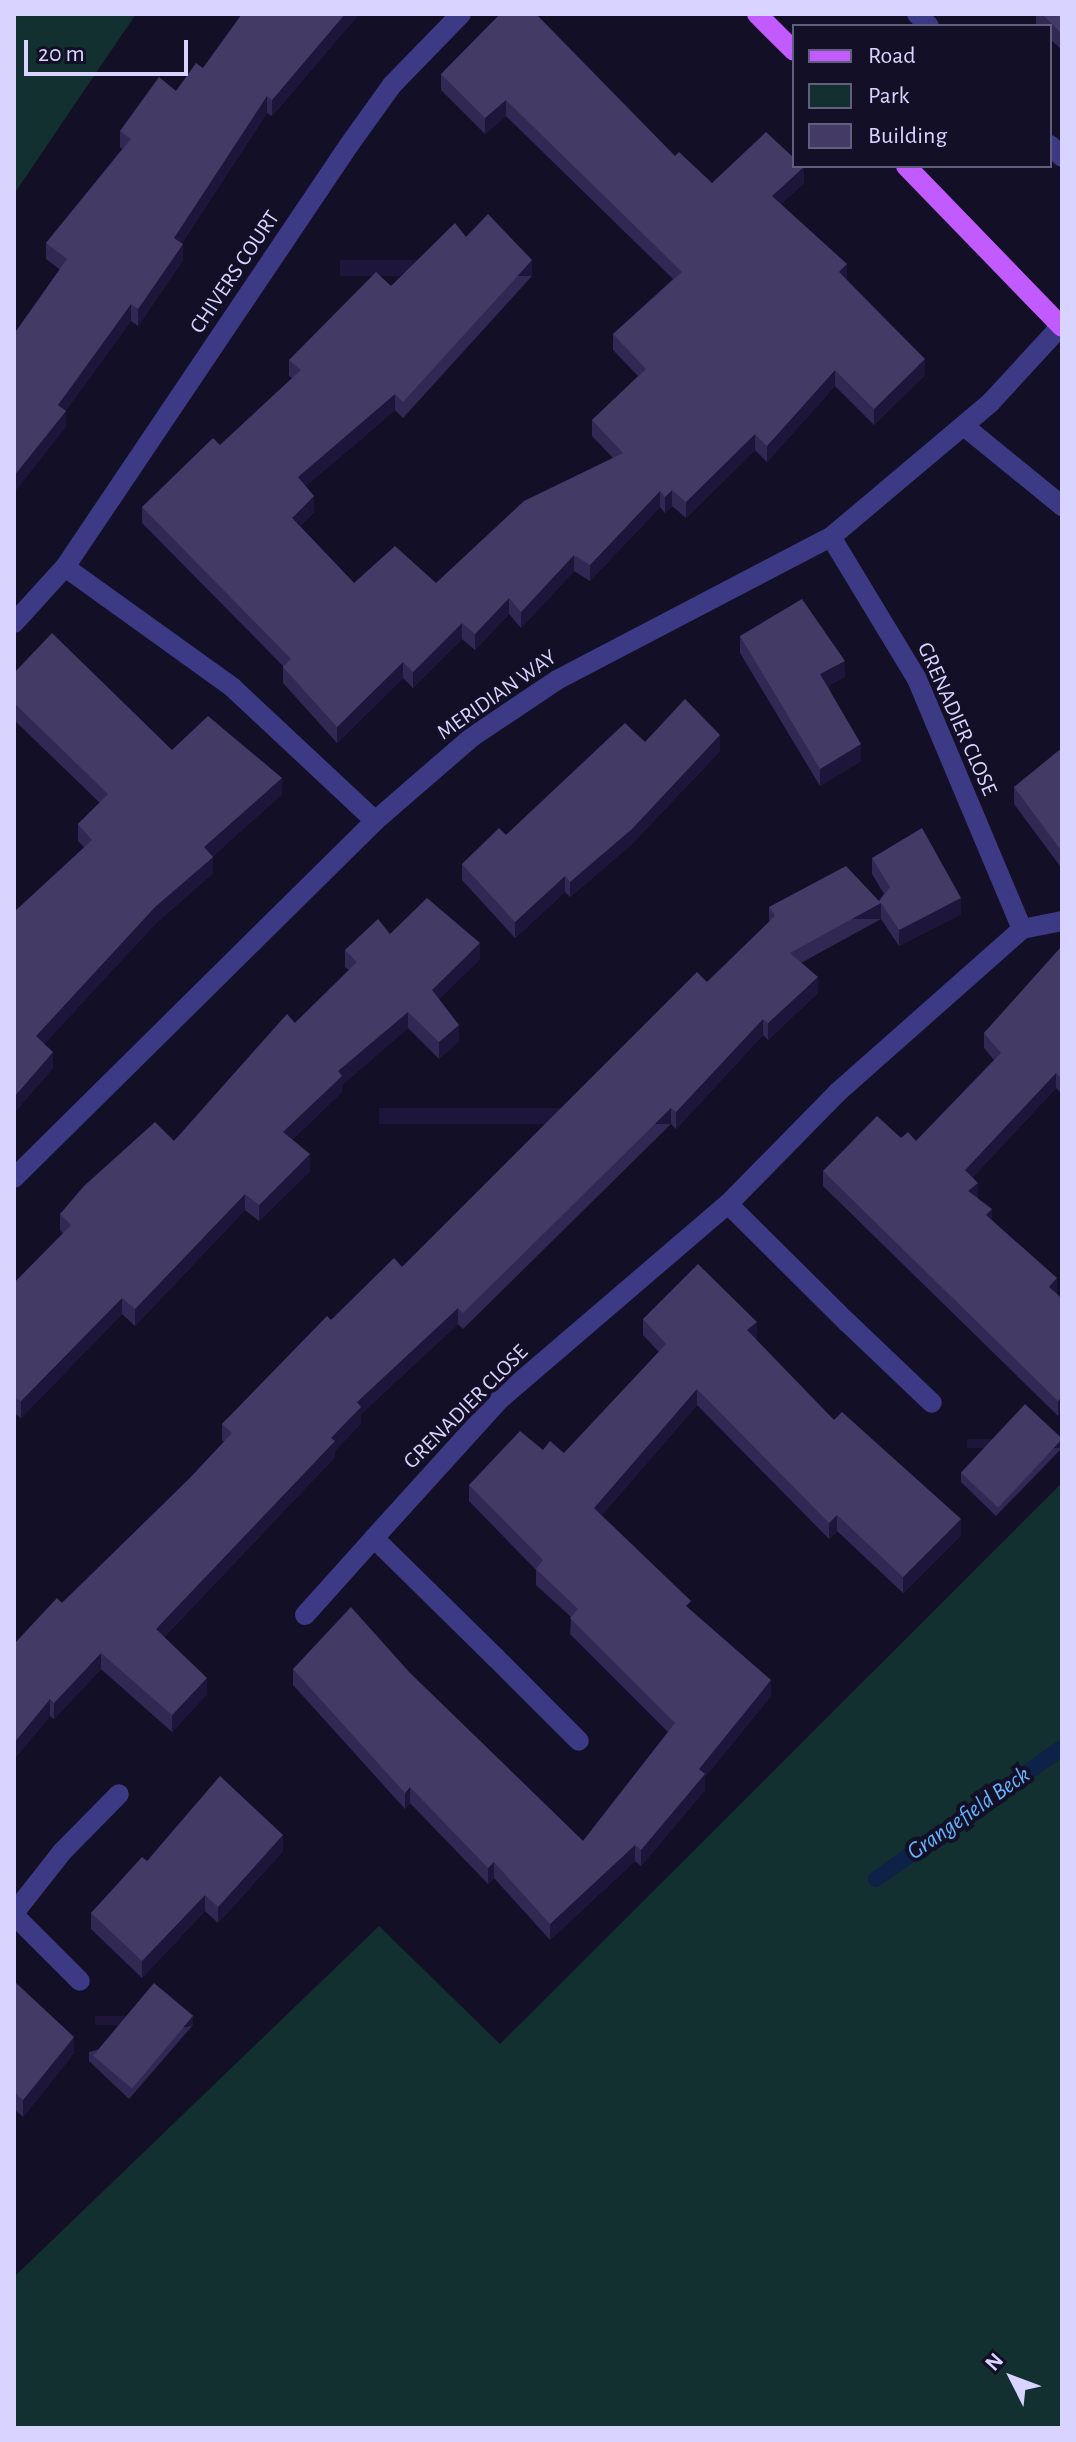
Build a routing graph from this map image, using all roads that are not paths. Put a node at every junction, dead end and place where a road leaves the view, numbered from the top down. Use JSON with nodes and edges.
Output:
{"nodes":[{"id":1,"x":461,"y":14,"type":"edge"},
{"id":2,"x":757,"y":14,"type":"edge"},
{"id":3,"x":792,"y":49,"type":"edge"},
{"id":4,"x":908,"y":168,"type":"edge"},
{"id":5,"x":1062,"y":327,"type":"edge"},
{"id":6,"x":964,"y":426,"type":"junction"},
{"id":7,"x":1062,"y":506,"type":"edge"},
{"id":8,"x":831,"y":537,"type":"junction"},
{"id":9,"x":65,"y":567,"type":"junction"},
{"id":10,"x":14,"y":623,"type":"edge"},
{"id":11,"x":375,"y":821,"type":"junction"},
{"id":12,"x":1062,"y":921,"type":"edge"},
{"id":13,"x":1022,"y":929,"type":"junction"},
{"id":14,"x":14,"y":1178,"type":"edge"},
{"id":15,"x":728,"y":1204,"type":"junction"},
{"id":16,"x":932,"y":1403,"type":"dead end"},
{"id":17,"x":374,"y":1538,"type":"junction"},
{"id":18,"x":305,"y":1615,"type":"dead end"},
{"id":19,"x":579,"y":1741,"type":"dead end"},
{"id":20,"x":119,"y":1794,"type":"dead end"},
{"id":21,"x":14,"y":1914,"type":"edge"},
{"id":22,"x":80,"y":1981,"type":"dead end"}],
"edges":[{"from":1,"to":9,"type":"street","name":"CHIVERS COURT"},
{"from":2,"to":3,"type":"main road"},
{"from":4,"to":5,"type":"main road"},
{"from":5,"to":6,"type":"street","name":"MERIDIAN WAY"},
{"from":6,"to":7,"type":"street"},
{"from":6,"to":8,"type":"street","name":"MERIDIAN WAY"},
{"from":8,"to":11,"type":"street","name":"MERIDIAN WAY"},
{"from":8,"to":13,"type":"street","name":"GRENADIER CLOSE"},
{"from":9,"to":10,"type":"street","name":"CHIVERS COURT"},
{"from":9,"to":11,"type":"street"},
{"from":11,"to":14,"type":"street","name":"MERIDIAN WAY"},
{"from":12,"to":13,"type":"street"},
{"from":13,"to":15,"type":"street","name":"GRENADIER CLOSE"},
{"from":15,"to":16,"type":"street"},
{"from":15,"to":17,"type":"street","name":"GRENADIER CLOSE"},
{"from":17,"to":18,"type":"street","name":"GRENADIER CLOSE"},
{"from":17,"to":19,"type":"street"},
{"from":20,"to":21,"type":"street"},
{"from":21,"to":22,"type":"street"}]}
